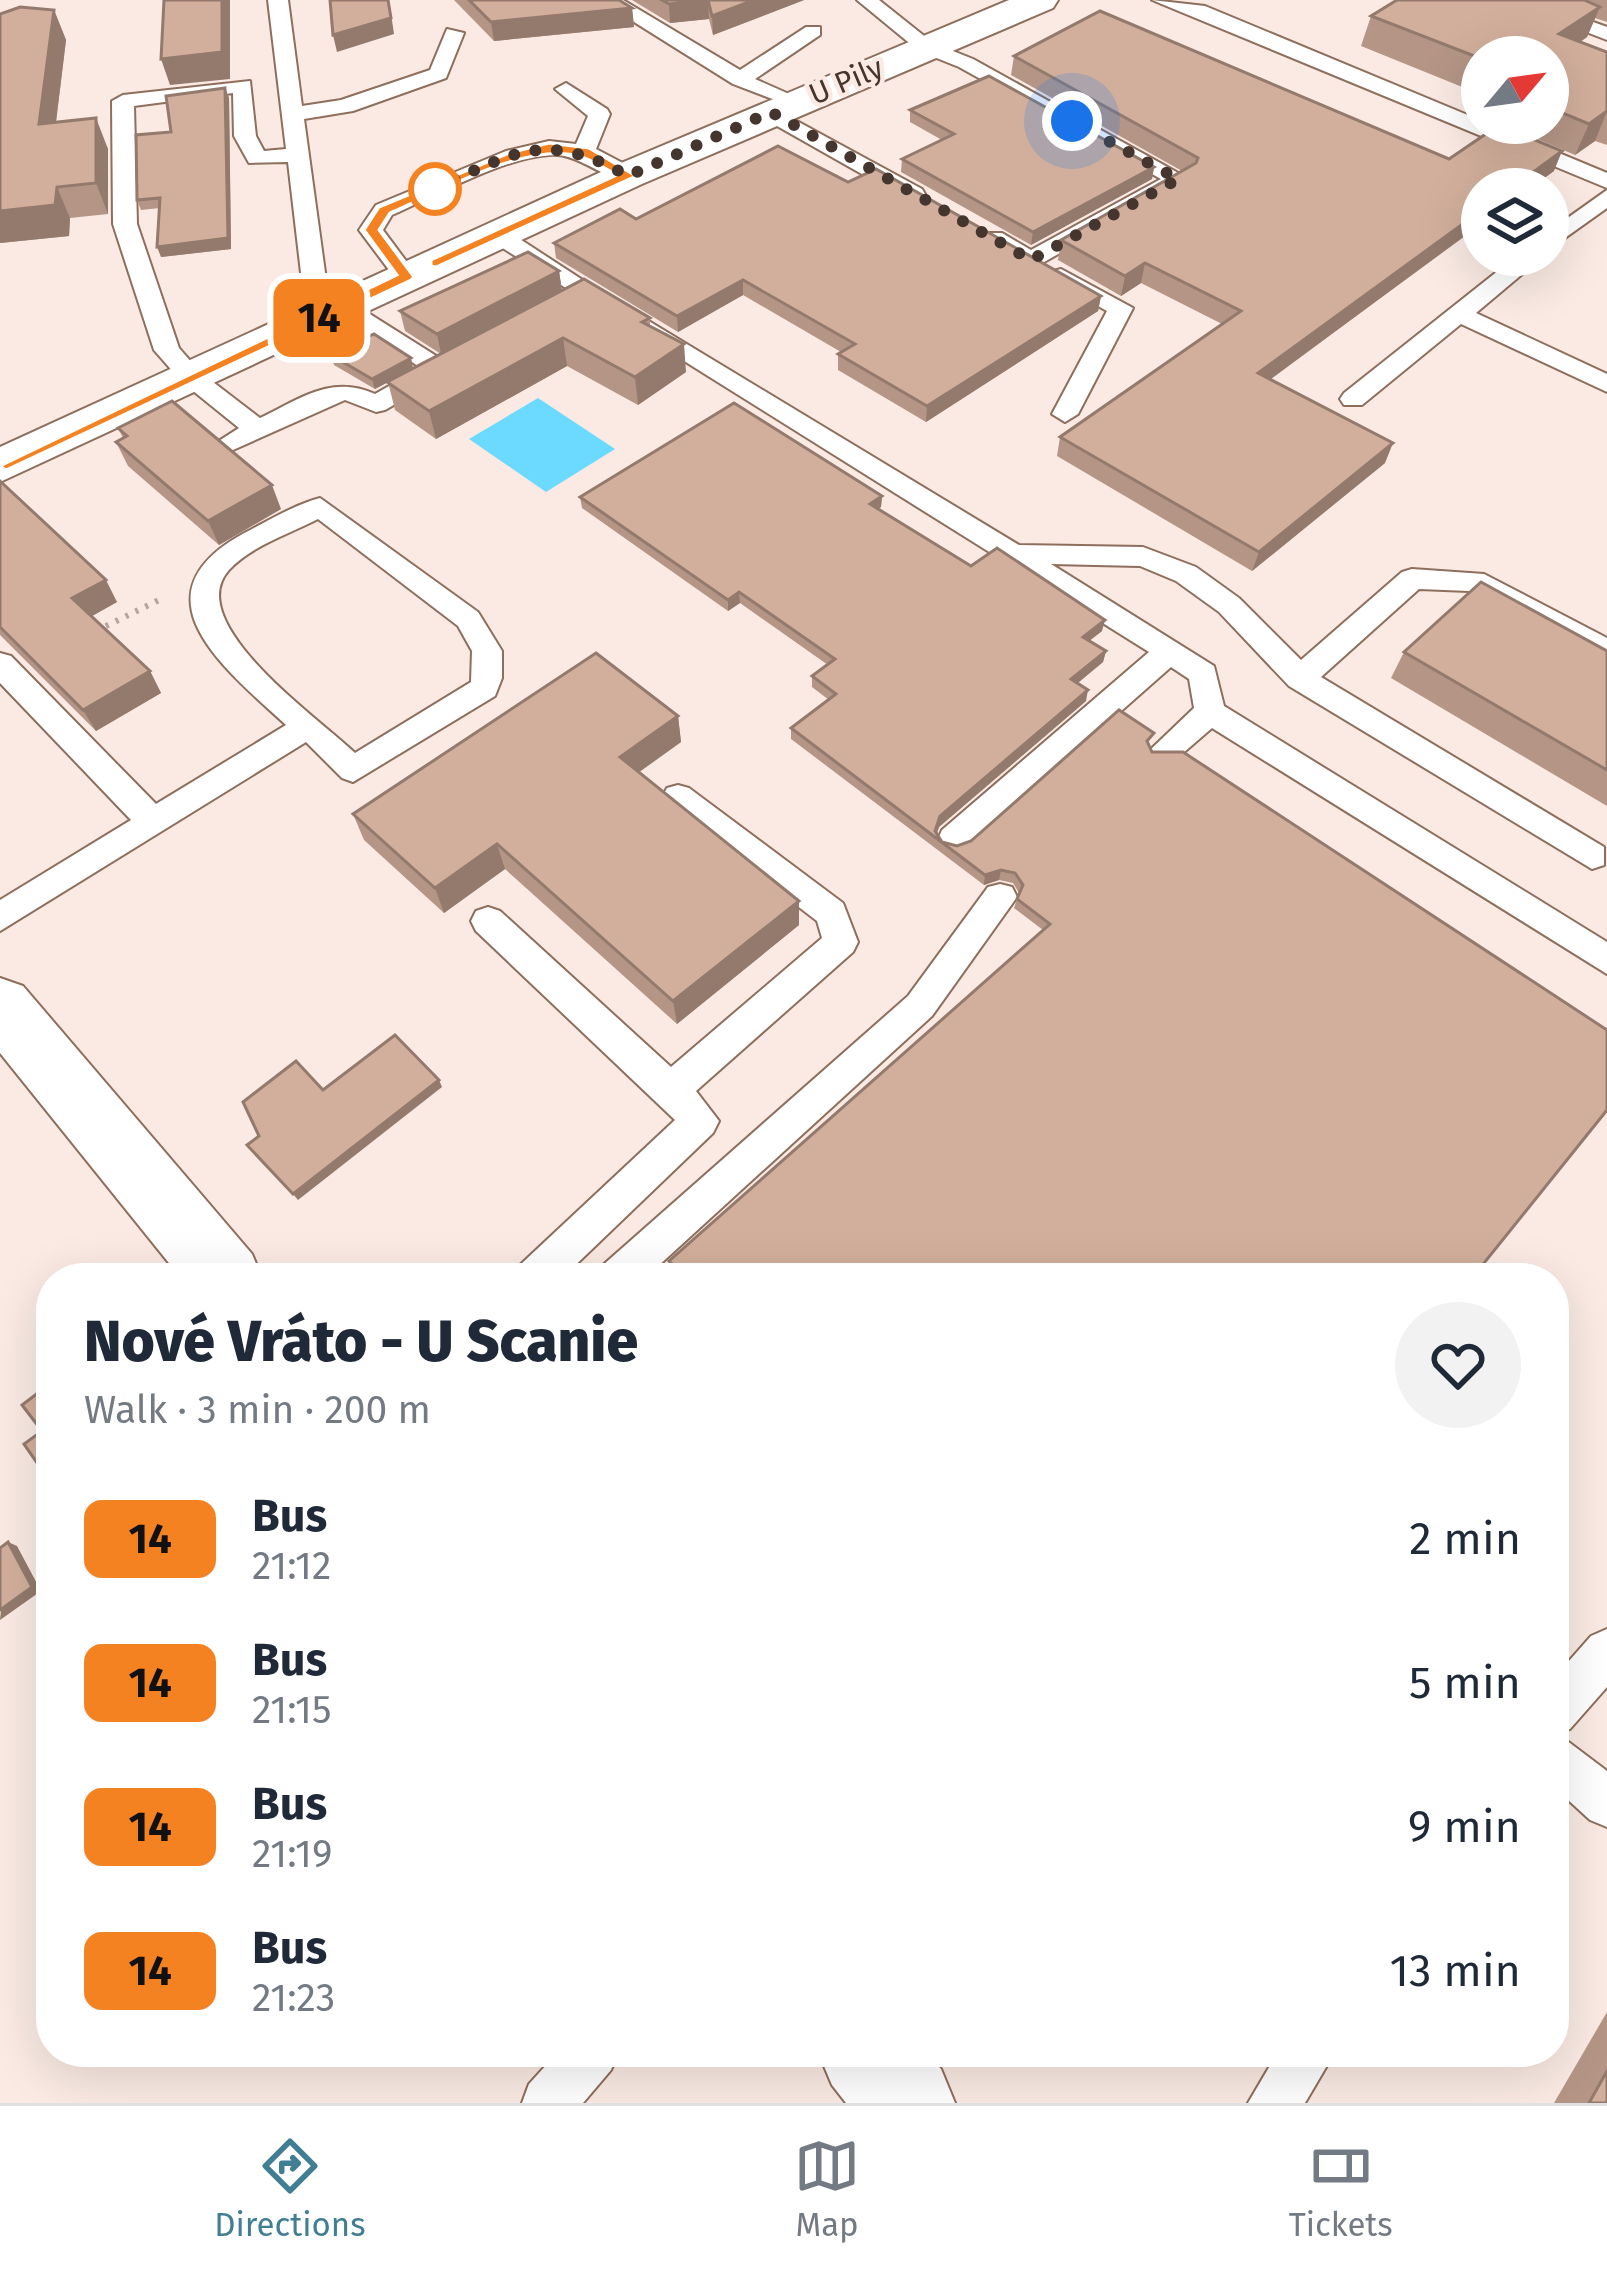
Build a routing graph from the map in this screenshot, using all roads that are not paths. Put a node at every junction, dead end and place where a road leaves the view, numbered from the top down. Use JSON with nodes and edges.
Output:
{"nodes":[{"id":1,"x":278,"y":0,"type":"edge"},
{"id":2,"x":609,"y":0,"type":"edge"},
{"id":3,"x":867,"y":0,"type":"edge"},
{"id":4,"x":1040,"y":0,"type":"edge"},
{"id":5,"x":1162,"y":0,"type":"edge"},
{"id":6,"x":1514,"y":0,"type":"edge"},
{"id":7,"x":813,"y":31,"type":"dead end"},
{"id":8,"x":454,"y":33,"type":"dead end"},
{"id":9,"x":1607,"y":34,"type":"edge"},
{"id":10,"x":926,"y":47,"type":"junction"},
{"id":11,"x":740,"y":80,"type":"junction"},
{"id":12,"x":566,"y":89,"type":"dead end"},
{"id":13,"x":784,"y":107,"type":"junction"},
{"id":14,"x":295,"y":114,"type":"junction"},
{"id":15,"x":584,"y":151,"type":"junction"},
{"id":16,"x":299,"y":155,"type":"junction"},
{"id":17,"x":628,"y":176,"type":"junction"},
{"id":18,"x":1607,"y":181,"type":"edge"},
{"id":19,"x":1607,"y":196,"type":"edge"},
{"id":20,"x":928,"y":201,"type":"edge"},
{"id":21,"x":969,"y":225,"type":"edge"},
{"id":22,"x":1569,"y":226,"type":"edge"},
{"id":23,"x":498,"y":235,"type":"junction"},
{"id":24,"x":1031,"y":260,"type":"junction"},
{"id":25,"x":1507,"y":276,"type":"edge"},
{"id":26,"x":406,"y":277,"type":"junction"},
{"id":27,"x":342,"y":308,"type":"junction"},
{"id":28,"x":1459,"y":314,"type":"junction"},
{"id":29,"x":503,"y":336,"type":"edge"},
{"id":30,"x":440,"y":369,"type":"junction"},
{"id":31,"x":191,"y":377,"type":"junction"},
{"id":32,"x":1607,"y":384,"type":"edge"},
{"id":33,"x":1353,"y":398,"type":"dead end"},
{"id":34,"x":1065,"y":414,"type":"dead end"},
{"id":35,"x":258,"y":430,"type":"junction"},
{"id":36,"x":224,"y":446,"type":"edge"},
{"id":37,"x":0,"y":466,"type":"edge"},
{"id":38,"x":1015,"y":554,"type":"junction"},
{"id":39,"x":1607,"y":651,"type":"edge"},
{"id":40,"x":1170,"y":652,"type":"junction"},
{"id":41,"x":0,"y":664,"type":"edge"},
{"id":42,"x":1300,"y":678,"type":"junction"},
{"id":43,"x":1210,"y":712,"type":"junction"},
{"id":44,"x":308,"y":726,"type":"junction"},
{"id":45,"x":1164,"y":752,"type":"edge"},
{"id":46,"x":678,"y":797,"type":"edge"},
{"id":47,"x":153,"y":822,"type":"junction"},
{"id":48,"x":954,"y":839,"type":"edge"},
{"id":49,"x":1592,"y":856,"type":"dead end"},
{"id":50,"x":1000,"y":897,"type":"dead end"},
{"id":51,"x":0,"y":917,"type":"edge"},
{"id":52,"x":488,"y":921,"type":"dead end"},
{"id":53,"x":1607,"y":960,"type":"edge"},
{"id":54,"x":0,"y":1005,"type":"edge"},
{"id":55,"x":671,"y":1090,"type":"junction"},
{"id":56,"x":214,"y":1263,"type":"edge"},
{"id":57,"x":550,"y":1263,"type":"edge"},
{"id":58,"x":634,"y":1263,"type":"edge"},
{"id":59,"x":1607,"y":1652,"type":"edge"},
{"id":60,"x":1569,"y":1696,"type":"edge"},
{"id":61,"x":1569,"y":1769,"type":"edge"},
{"id":62,"x":1607,"y":1803,"type":"edge"},
{"id":63,"x":580,"y":2067,"type":"edge"},
{"id":64,"x":877,"y":2067,"type":"edge"},
{"id":65,"x":1299,"y":2067,"type":"edge"},
{"id":66,"x":548,"y":2103,"type":"edge"},
{"id":67,"x":907,"y":2103,"type":"edge"},
{"id":68,"x":1274,"y":2103,"type":"edge"}],
"edges":[{"from":1,"to":14,"type":"lane"},
{"from":2,"to":11,"type":"lane"},
{"from":3,"to":10,"type":"lane"},
{"from":4,"to":10,"type":"street","name":"U Pily"},
{"from":5,"to":18,"type":"lane"},
{"from":6,"to":9,"type":"lane"},
{"from":7,"to":11,"type":"lane"},
{"from":8,"to":14,"type":"lane"},
{"from":10,"to":13,"type":"street","name":"U Pily"},
{"from":10,"to":24,"type":"lane"},
{"from":11,"to":13,"type":"lane"},
{"from":12,"to":15,"type":"lane"},
{"from":13,"to":17,"type":"street","name":"U Pily"},
{"from":13,"to":20,"type":"lane"},
{"from":14,"to":16,"type":"lane"},
{"from":15,"to":17,"type":"lane"},
{"from":15,"to":26,"type":"lane"},
{"from":16,"to":27,"type":"lane"},
{"from":16,"to":31,"type":"lane"},
{"from":17,"to":23,"type":"street","name":"U Pily"},
{"from":19,"to":22,"type":"lane"},
{"from":21,"to":24,"type":"lane"},
{"from":23,"to":26,"type":"street","name":"U Pily"},
{"from":23,"to":38,"type":"lane"},
{"from":24,"to":34,"type":"lane"},
{"from":25,"to":28,"type":"lane"},
{"from":26,"to":27,"type":"street","name":"U Pily"},
{"from":27,"to":30,"type":"lane"},
{"from":27,"to":31,"type":"street","name":"U Pily"},
{"from":28,"to":32,"type":"lane"},
{"from":28,"to":33,"type":"lane"},
{"from":29,"to":30,"type":"lane"},
{"from":30,"to":35,"type":"lane"},
{"from":31,"to":35,"type":"lane"},
{"from":31,"to":37,"type":"street","name":"U Pily"},
{"from":35,"to":36,"type":"lane"},
{"from":38,"to":40,"type":"lane"},
{"from":38,"to":42,"type":"lane"},
{"from":39,"to":42,"type":"lane"},
{"from":40,"to":43,"type":"lane"},
{"from":40,"to":48,"type":"lane"},
{"from":41,"to":47,"type":"lane"},
{"from":42,"to":49,"type":"lane"},
{"from":43,"to":45,"type":"lane"},
{"from":43,"to":53,"type":"lane"},
{"from":44,"to":44,"type":"lane"},
{"from":44,"to":47,"type":"lane"},
{"from":46,"to":55,"type":"lane"},
{"from":47,"to":51,"type":"lane"},
{"from":50,"to":58,"type":"lane"},
{"from":52,"to":55,"type":"lane"},
{"from":54,"to":56,"type":"street"},
{"from":55,"to":57,"type":"lane"},
{"from":59,"to":60,"type":"lane"},
{"from":61,"to":62,"type":"lane"},
{"from":63,"to":66,"type":"lane"},
{"from":64,"to":67,"type":"street"},
{"from":65,"to":68,"type":"lane"}]}
